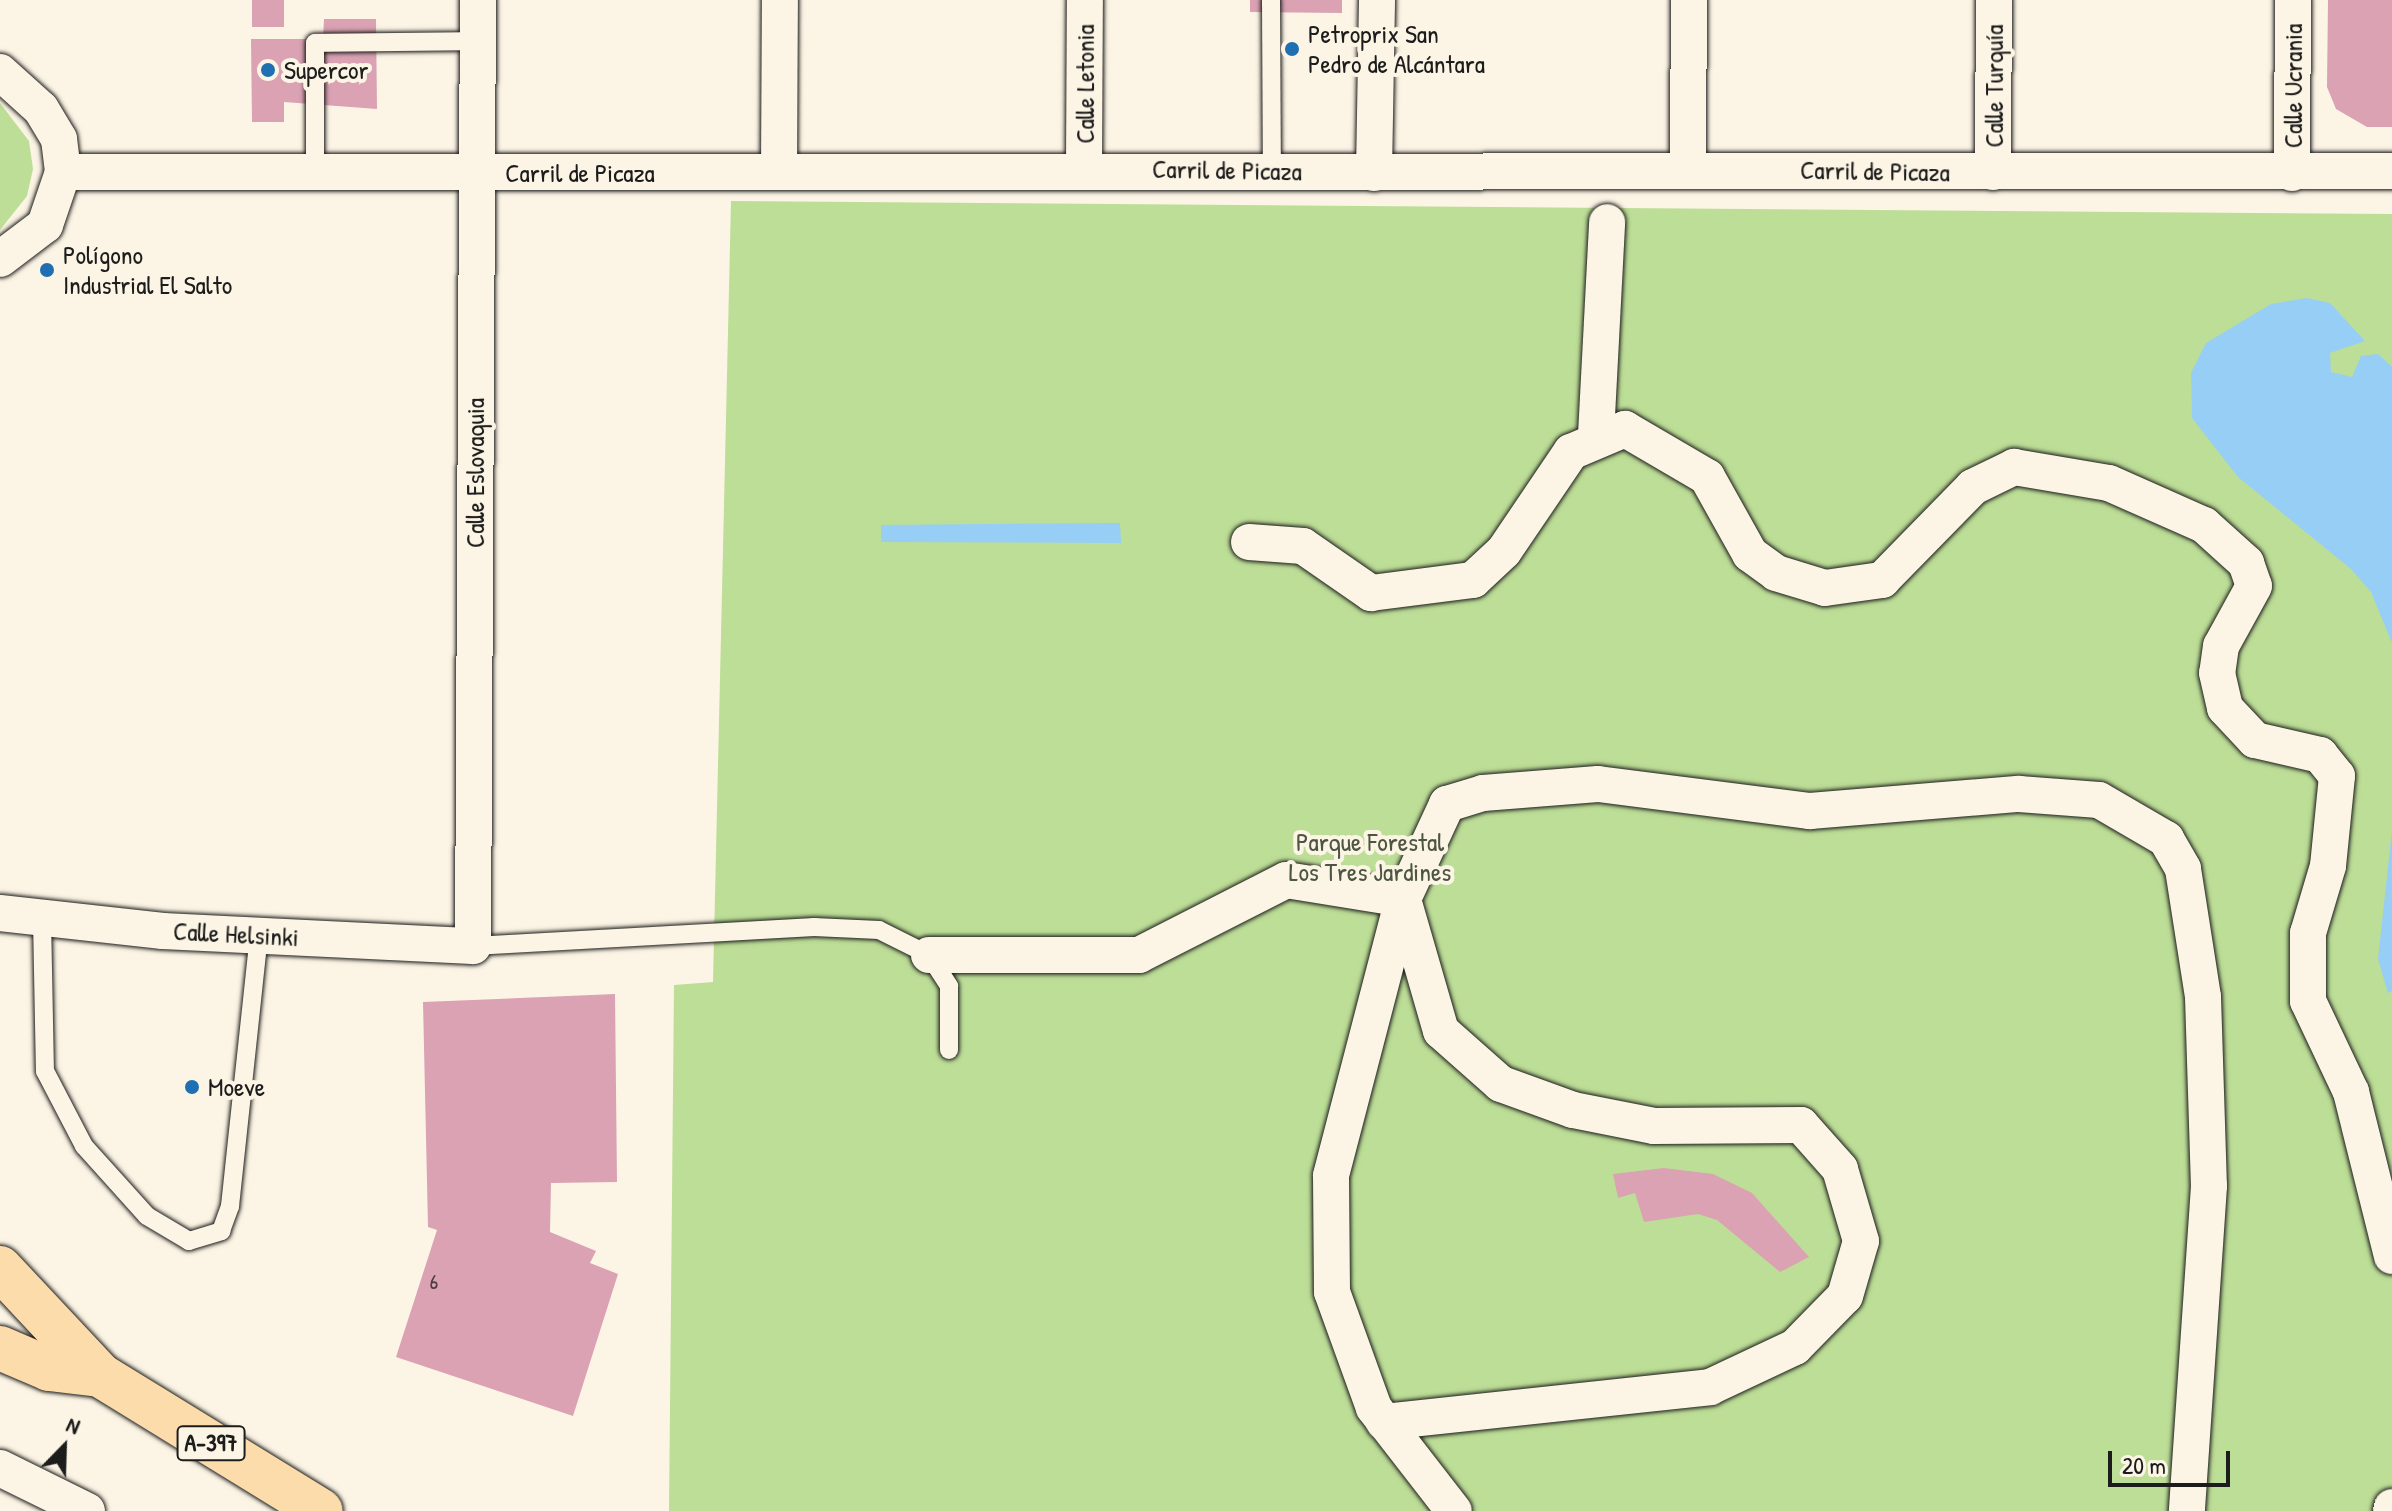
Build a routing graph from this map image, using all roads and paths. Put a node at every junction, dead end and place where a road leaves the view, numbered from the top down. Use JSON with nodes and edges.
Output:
{"nodes":[{"id":1,"x":478,"y":0,"type":"edge"},
{"id":2,"x":780,"y":0,"type":"edge"},
{"id":3,"x":1085,"y":0,"type":"edge"},
{"id":4,"x":1271,"y":0,"type":"edge"},
{"id":5,"x":1377,"y":0,"type":"edge"},
{"id":6,"x":1689,"y":0,"type":"edge"},
{"id":7,"x":1994,"y":0,"type":"edge"},
{"id":8,"x":2293,"y":0,"type":"edge"},
{"id":9,"x":478,"y":41,"type":"junction"},
{"id":10,"x":0,"y":72,"type":"edge"},
{"id":11,"x":1084,"y":168,"type":"junction"},
{"id":12,"x":1688,"y":169,"type":"junction"},
{"id":13,"x":1272,"y":171,"type":"junction"},
{"id":14,"x":2392,"y":171,"type":"edge"},
{"id":15,"x":63,"y":172,"type":"junction"},
{"id":16,"x":779,"y":172,"type":"junction"},
{"id":17,"x":1993,"y":172,"type":"junction"},
{"id":18,"x":1374,"y":173,"type":"junction"},
{"id":19,"x":2292,"y":173,"type":"junction"},
{"id":20,"x":477,"y":174,"type":"junction"},
{"id":21,"x":315,"y":176,"type":"junction"},
{"id":22,"x":1607,"y":222,"type":"dead end"},
{"id":23,"x":0,"y":259,"type":"edge"},
{"id":24,"x":1596,"y":435,"type":"junction"},
{"id":25,"x":1249,"y":542,"type":"dead end"},
{"id":26,"x":1403,"y":899,"type":"junction"},
{"id":27,"x":0,"y":913,"type":"edge"},
{"id":28,"x":42,"y":918,"type":"junction"},
{"id":29,"x":259,"y":936,"type":"junction"},
{"id":30,"x":473,"y":946,"type":"junction"},
{"id":31,"x":929,"y":955,"type":"junction"},
{"id":32,"x":949,"y":1050,"type":"dead end"},
{"id":33,"x":2392,"y":1256,"type":"edge"},
{"id":34,"x":0,"y":1268,"type":"edge"},
{"id":35,"x":0,"y":1348,"type":"edge"},
{"id":36,"x":100,"y":1375,"type":"junction"},
{"id":37,"x":1384,"y":1422,"type":"junction"},
{"id":38,"x":0,"y":1468,"type":"edge"},
{"id":39,"x":87,"y":1511,"type":"edge"},
{"id":40,"x":321,"y":1511,"type":"edge"},
{"id":41,"x":1454,"y":1511,"type":"edge"},
{"id":42,"x":2187,"y":1511,"type":"edge"}],
"edges":[{"from":1,"to":9,"type":"street","name":"Calle Eslovaquia"},
{"from":2,"to":16,"type":"street"},
{"from":3,"to":11,"type":"street","name":"Calle Letonia"},
{"from":4,"to":13,"type":"lane"},
{"from":5,"to":18,"type":"street"},
{"from":6,"to":12,"type":"street"},
{"from":7,"to":17,"type":"street","name":"Calle Turquía"},
{"from":8,"to":19,"type":"street","name":"Calle Ucrania"},
{"from":9,"to":20,"type":"street","name":"Calle Eslovaquia"},
{"from":9,"to":21,"type":"lane"},
{"from":10,"to":15,"type":"street"},
{"from":11,"to":13,"type":"street","name":"Carril de Picaza"},
{"from":11,"to":16,"type":"street","name":"Carril de Picaza"},
{"from":12,"to":17,"type":"street","name":"Carril de Picaza"},
{"from":12,"to":18,"type":"street","name":"Carril de Picaza"},
{"from":13,"to":18,"type":"street","name":"Carril de Picaza"},
{"from":14,"to":19,"type":"street","name":"Carril de Picaza"},
{"from":15,"to":21,"type":"street","name":"Carril de Picaza"},
{"from":15,"to":23,"type":"street"},
{"from":16,"to":20,"type":"street","name":"Carril de Picaza"},
{"from":17,"to":19,"type":"street","name":"Carril de Picaza"},
{"from":20,"to":21,"type":"street","name":"Carril de Picaza"},
{"from":20,"to":30,"type":"street","name":"Calle Eslovaquia"},
{"from":22,"to":24,"type":"street"},
{"from":24,"to":25,"type":"street"},
{"from":24,"to":33,"type":"street"},
{"from":26,"to":31,"type":"street"},
{"from":26,"to":37,"type":"street"},
{"from":26,"to":37,"type":"street"},
{"from":26,"to":42,"type":"street"},
{"from":27,"to":28,"type":"street","name":"Calle Helsinki"},
{"from":28,"to":29,"type":"street","name":"Calle Helsinki"},
{"from":28,"to":29,"type":"lane"},
{"from":29,"to":30,"type":"street","name":"Calle Helsinki"},
{"from":30,"to":31,"type":"lane"},
{"from":31,"to":32,"type":"lane"},
{"from":34,"to":36,"type":"main road","number":"A-397"},
{"from":35,"to":36,"type":"main road","number":"A-397"},
{"from":36,"to":40,"type":"main road","number":"A-397"},
{"from":37,"to":41,"type":"street"},
{"from":38,"to":39,"type":"street"}]}
